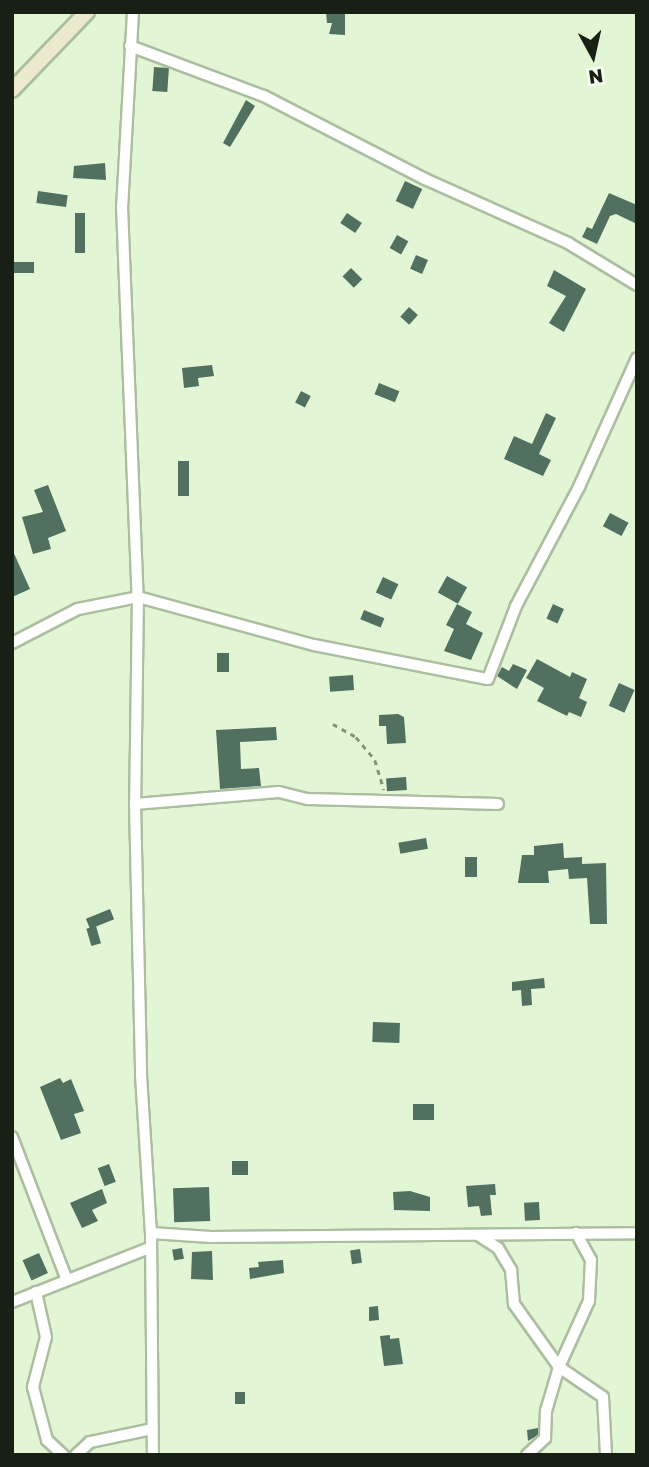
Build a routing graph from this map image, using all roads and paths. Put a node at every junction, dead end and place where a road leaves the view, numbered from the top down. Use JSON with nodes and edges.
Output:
{"nodes":[{"id":1,"x":87,"y":12,"type":"edge"},
{"id":2,"x":133,"y":12,"type":"edge"},
{"id":3,"x":130,"y":46,"type":"junction"},
{"id":4,"x":12,"y":90,"type":"edge"},
{"id":5,"x":637,"y":285,"type":"edge"},
{"id":6,"x":637,"y":358,"type":"edge"},
{"id":7,"x":138,"y":597,"type":"junction"},
{"id":8,"x":12,"y":643,"type":"edge"},
{"id":9,"x":333,"y":724,"type":"dead end"},
{"id":10,"x":400,"y":801,"type":"junction"},
{"id":11,"x":135,"y":804,"type":"junction"},
{"id":12,"x":498,"y":804,"type":"dead end"},
{"id":13,"x":12,"y":1137,"type":"edge"},
{"id":14,"x":151,"y":1233,"type":"junction"},
{"id":15,"x":576,"y":1233,"type":"junction"},
{"id":16,"x":637,"y":1233,"type":"edge"},
{"id":17,"x":478,"y":1234,"type":"junction"},
{"id":18,"x":149,"y":1248,"type":"junction"},
{"id":19,"x":66,"y":1278,"type":"junction"},
{"id":20,"x":36,"y":1292,"type":"junction"},
{"id":21,"x":12,"y":1302,"type":"edge"},
{"id":22,"x":559,"y":1367,"type":"junction"},
{"id":23,"x":152,"y":1429,"type":"junction"},
{"id":24,"x":63,"y":1455,"type":"edge"},
{"id":25,"x":76,"y":1455,"type":"edge"},
{"id":26,"x":153,"y":1455,"type":"edge"},
{"id":27,"x":527,"y":1455,"type":"edge"},
{"id":28,"x":606,"y":1455,"type":"edge"}],
"edges":[{"from":1,"to":4,"type":"main road"},
{"from":2,"to":3,"type":"street"},
{"from":3,"to":5,"type":"street"},
{"from":3,"to":7,"type":"street"},
{"from":6,"to":7,"type":"street"},
{"from":7,"to":8,"type":"street"},
{"from":7,"to":11,"type":"street"},
{"from":9,"to":10,"type":"path"},
{"from":10,"to":11,"type":"street"},
{"from":10,"to":12,"type":"street"},
{"from":11,"to":14,"type":"street"},
{"from":13,"to":19,"type":"street"},
{"from":14,"to":17,"type":"street"},
{"from":14,"to":18,"type":"street"},
{"from":15,"to":16,"type":"street"},
{"from":15,"to":17,"type":"street"},
{"from":15,"to":22,"type":"street"},
{"from":17,"to":22,"type":"street"},
{"from":18,"to":19,"type":"street"},
{"from":18,"to":23,"type":"street"},
{"from":19,"to":20,"type":"street"},
{"from":20,"to":21,"type":"street"},
{"from":20,"to":24,"type":"street"},
{"from":22,"to":27,"type":"street"},
{"from":22,"to":28,"type":"street"},
{"from":23,"to":25,"type":"street"},
{"from":23,"to":26,"type":"street"}]}
